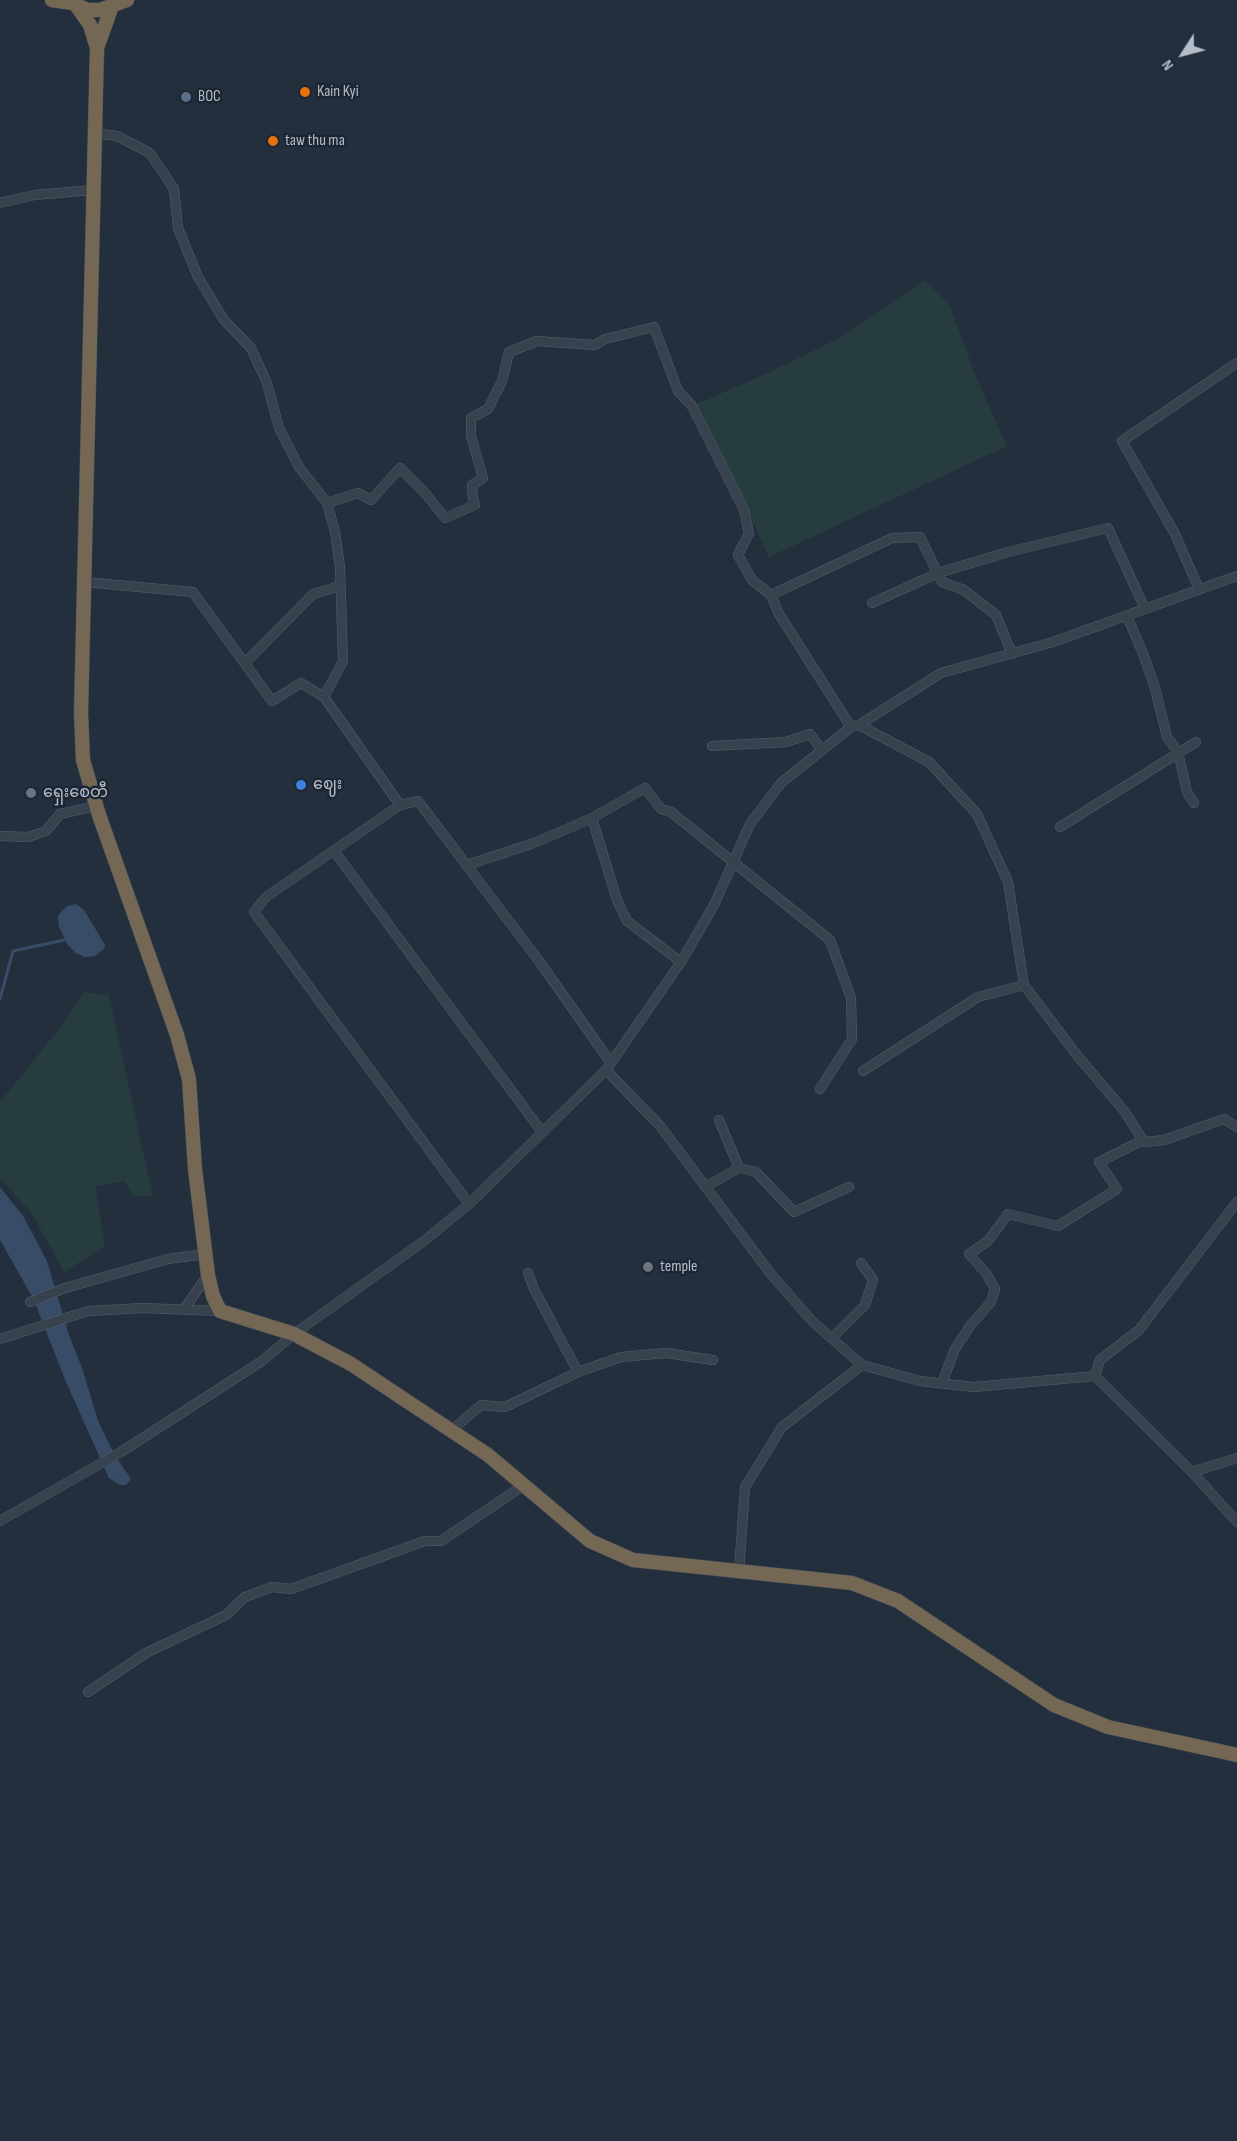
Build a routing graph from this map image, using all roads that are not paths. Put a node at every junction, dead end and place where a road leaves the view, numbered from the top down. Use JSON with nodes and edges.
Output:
{"nodes":[{"id":1,"x":52,"y":0,"type":"edge"},
{"id":2,"x":119,"y":2,"type":"edge"},
{"id":3,"x":72,"y":3,"type":"edge"},
{"id":4,"x":97,"y":48,"type":"junction"},
{"id":5,"x":94,"y":133,"type":"junction"},
{"id":6,"x":93,"y":190,"type":"junction"},
{"id":7,"x":0,"y":203,"type":"edge"},
{"id":8,"x":1237,"y":363,"type":"edge"},
{"id":9,"x":327,"y":503,"type":"junction"},
{"id":10,"x":938,"y":573,"type":"junction"},
{"id":11,"x":1237,"y":576,"type":"edge"},
{"id":12,"x":84,"y":582,"type":"junction"},
{"id":13,"x":340,"y":586,"type":"junction"},
{"id":14,"x":1199,"y":589,"type":"junction"},
{"id":15,"x":771,"y":595,"type":"junction"},
{"id":16,"x":872,"y":603,"type":"dead end"},
{"id":17,"x":1145,"y":609,"type":"junction"},
{"id":18,"x":1127,"y":616,"type":"junction"},
{"id":19,"x":1012,"y":654,"type":"junction"},
{"id":20,"x":245,"y":663,"type":"junction"},
{"id":21,"x":324,"y":697,"type":"junction"},
{"id":22,"x":855,"y":726,"type":"junction"},
{"id":23,"x":1196,"y":742,"type":"dead end"},
{"id":24,"x":712,"y":746,"type":"dead end"},
{"id":25,"x":822,"y":750,"type":"junction"},
{"id":26,"x":1178,"y":752,"type":"junction"},
{"id":27,"x":1194,"y":803,"type":"dead end"},
{"id":28,"x":400,"y":805,"type":"junction"},
{"id":29,"x":96,"y":806,"type":"junction"},
{"id":30,"x":592,"y":818,"type":"junction"},
{"id":31,"x":1060,"y":827,"type":"dead end"},
{"id":32,"x":0,"y":836,"type":"edge"},
{"id":33,"x":334,"y":851,"type":"junction"},
{"id":34,"x":733,"y":862,"type":"junction"},
{"id":35,"x":466,"y":865,"type":"junction"},
{"id":36,"x":681,"y":962,"type":"junction"},
{"id":37,"x":1024,"y":985,"type":"junction"},
{"id":38,"x":608,"y":1066,"type":"junction"},
{"id":39,"x":863,"y":1071,"type":"dead end"},
{"id":40,"x":820,"y":1089,"type":"dead end"},
{"id":41,"x":719,"y":1120,"type":"dead end"},
{"id":42,"x":1237,"y":1127,"type":"edge"},
{"id":43,"x":542,"y":1132,"type":"junction"},
{"id":44,"x":1143,"y":1140,"type":"junction"},
{"id":45,"x":739,"y":1168,"type":"junction"},
{"id":46,"x":705,"y":1187,"type":"junction"},
{"id":47,"x":849,"y":1187,"type":"dead end"},
{"id":48,"x":1237,"y":1202,"type":"edge"},
{"id":49,"x":469,"y":1204,"type":"junction"},
{"id":50,"x":206,"y":1254,"type":"junction"},
{"id":51,"x":861,"y":1263,"type":"dead end"},
{"id":52,"x":528,"y":1273,"type":"dead end"},
{"id":53,"x":208,"y":1275,"type":"junction"},
{"id":54,"x":30,"y":1302,"type":"dead end"},
{"id":55,"x":184,"y":1309,"type":"junction"},
{"id":56,"x":220,"y":1311,"type":"junction"},
{"id":57,"x":294,"y":1334,"type":"junction"},
{"id":58,"x":832,"y":1338,"type":"junction"},
{"id":59,"x":0,"y":1339,"type":"edge"},
{"id":60,"x":713,"y":1360,"type":"dead end"},
{"id":61,"x":862,"y":1365,"type":"junction"},
{"id":62,"x":578,"y":1372,"type":"junction"},
{"id":63,"x":1095,"y":1376,"type":"junction"},
{"id":64,"x":942,"y":1383,"type":"junction"},
{"id":65,"x":451,"y":1431,"type":"junction"},
{"id":66,"x":1237,"y":1458,"type":"edge"},
{"id":67,"x":1192,"y":1472,"type":"junction"},
{"id":68,"x":524,"y":1485,"type":"junction"},
{"id":69,"x":0,"y":1521,"type":"edge"},
{"id":70,"x":1237,"y":1522,"type":"edge"},
{"id":71,"x":739,"y":1571,"type":"junction"},
{"id":72,"x":88,"y":1692,"type":"dead end"},
{"id":73,"x":1237,"y":1755,"type":"edge"}],
"edges":[{"from":1,"to":3,"type":"highway"},
{"from":2,"to":3,"type":"highway"},
{"from":2,"to":4,"type":"highway"},
{"from":3,"to":4,"type":"highway"},
{"from":4,"to":5,"type":"highway"},
{"from":5,"to":6,"type":"highway"},
{"from":5,"to":9,"type":"street"},
{"from":6,"to":7,"type":"street"},
{"from":6,"to":12,"type":"highway"},
{"from":8,"to":14,"type":"street"},
{"from":9,"to":13,"type":"street"},
{"from":9,"to":15,"type":"street"},
{"from":10,"to":15,"type":"street"},
{"from":10,"to":16,"type":"street"},
{"from":10,"to":17,"type":"street"},
{"from":10,"to":19,"type":"street"},
{"from":11,"to":14,"type":"street"},
{"from":12,"to":20,"type":"street"},
{"from":12,"to":29,"type":"highway"},
{"from":13,"to":20,"type":"street"},
{"from":13,"to":21,"type":"street"},
{"from":14,"to":17,"type":"street"},
{"from":15,"to":22,"type":"street"},
{"from":17,"to":18,"type":"street"},
{"from":18,"to":19,"type":"street"},
{"from":18,"to":26,"type":"street"},
{"from":19,"to":22,"type":"street"},
{"from":20,"to":21,"type":"street"},
{"from":21,"to":28,"type":"street"},
{"from":22,"to":25,"type":"street"},
{"from":22,"to":37,"type":"street"},
{"from":23,"to":26,"type":"street"},
{"from":24,"to":25,"type":"street"},
{"from":25,"to":34,"type":"street"},
{"from":26,"to":27,"type":"street"},
{"from":26,"to":31,"type":"street"},
{"from":28,"to":33,"type":"street"},
{"from":28,"to":35,"type":"street"},
{"from":29,"to":32,"type":"street"},
{"from":29,"to":50,"type":"highway"},
{"from":30,"to":34,"type":"street"},
{"from":30,"to":35,"type":"street"},
{"from":30,"to":36,"type":"street"},
{"from":33,"to":43,"type":"street"},
{"from":33,"to":49,"type":"street"},
{"from":34,"to":36,"type":"street"},
{"from":34,"to":40,"type":"street"},
{"from":35,"to":38,"type":"street"},
{"from":36,"to":38,"type":"street"},
{"from":37,"to":39,"type":"street"},
{"from":37,"to":44,"type":"street"},
{"from":38,"to":43,"type":"street"},
{"from":38,"to":46,"type":"street"},
{"from":41,"to":45,"type":"street"},
{"from":42,"to":44,"type":"street"},
{"from":43,"to":49,"type":"street"},
{"from":44,"to":64,"type":"street"},
{"from":45,"to":46,"type":"street"},
{"from":45,"to":47,"type":"street"},
{"from":46,"to":58,"type":"street"},
{"from":48,"to":63,"type":"street"},
{"from":49,"to":57,"type":"street"},
{"from":50,"to":53,"type":"highway"},
{"from":50,"to":54,"type":"street"},
{"from":51,"to":58,"type":"street"},
{"from":52,"to":62,"type":"street"},
{"from":53,"to":55,"type":"street"},
{"from":53,"to":56,"type":"highway"},
{"from":55,"to":56,"type":"street"},
{"from":55,"to":59,"type":"street"},
{"from":56,"to":57,"type":"highway"},
{"from":57,"to":65,"type":"highway"},
{"from":57,"to":69,"type":"street"},
{"from":58,"to":61,"type":"street"},
{"from":60,"to":62,"type":"street"},
{"from":61,"to":64,"type":"street"},
{"from":61,"to":71,"type":"street"},
{"from":62,"to":65,"type":"street"},
{"from":63,"to":64,"type":"street"},
{"from":63,"to":67,"type":"street"},
{"from":65,"to":68,"type":"highway"},
{"from":66,"to":67,"type":"street"},
{"from":67,"to":70,"type":"street"},
{"from":68,"to":71,"type":"highway"},
{"from":68,"to":72,"type":"street"},
{"from":71,"to":73,"type":"highway"}]}
